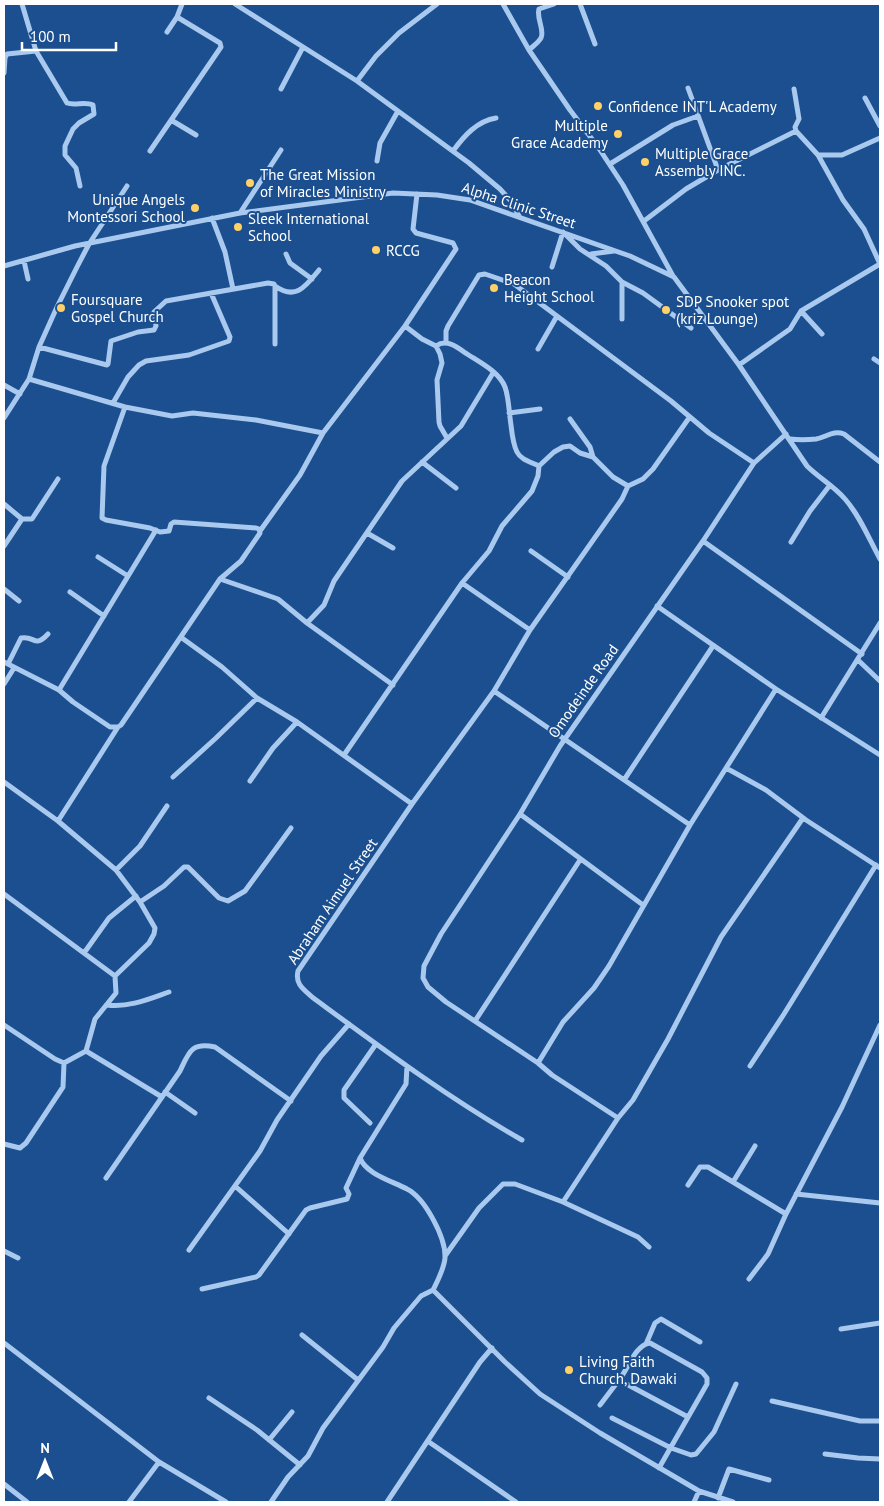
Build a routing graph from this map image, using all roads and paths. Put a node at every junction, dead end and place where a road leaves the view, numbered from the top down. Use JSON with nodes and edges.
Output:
{"nodes":[{"id":1,"x":22,"y":4,"type":"edge"},
{"id":2,"x":182,"y":4,"type":"edge"},
{"id":3,"x":235,"y":4,"type":"edge"},
{"id":4,"x":437,"y":4,"type":"edge"},
{"id":5,"x":503,"y":4,"type":"edge"},
{"id":6,"x":554,"y":4,"type":"edge"},
{"id":7,"x":580,"y":4,"type":"edge"},
{"id":8,"x":177,"y":17,"type":"junction"},
{"id":9,"x":167,"y":32,"type":"dead end"},
{"id":10,"x":594,"y":44,"type":"dead end"},
{"id":11,"x":303,"y":47,"type":"junction"},
{"id":12,"x":529,"y":50,"type":"junction"},
{"id":13,"x":36,"y":51,"type":"junction"},
{"id":14,"x":4,"y":73,"type":"edge"},
{"id":15,"x":357,"y":81,"type":"junction"},
{"id":16,"x":688,"y":88,"type":"dead end"},
{"id":17,"x":794,"y":89,"type":"dead end"},
{"id":18,"x":281,"y":90,"type":"dead end"},
{"id":19,"x":865,"y":98,"type":"dead end"},
{"id":20,"x":398,"y":111,"type":"junction"},
{"id":21,"x":698,"y":116,"type":"junction"},
{"id":22,"x":496,"y":118,"type":"dead end"},
{"id":23,"x":171,"y":120,"type":"junction"},
{"id":24,"x":880,"y":126,"type":"edge"},
{"id":25,"x":796,"y":131,"type":"junction"},
{"id":26,"x":196,"y":135,"type":"dead end"},
{"id":27,"x":880,"y":138,"type":"edge"},
{"id":28,"x":281,"y":150,"type":"dead end"},
{"id":29,"x":150,"y":151,"type":"dead end"},
{"id":30,"x":453,"y":151,"type":"junction"},
{"id":31,"x":818,"y":155,"type":"junction"},
{"id":32,"x":377,"y":161,"type":"dead end"},
{"id":33,"x":610,"y":164,"type":"junction"},
{"id":34,"x":718,"y":170,"type":"junction"},
{"id":35,"x":80,"y":186,"type":"dead end"},
{"id":36,"x":127,"y":186,"type":"dead end"},
{"id":37,"x":417,"y":194,"type":"junction"},
{"id":38,"x":240,"y":213,"type":"junction"},
{"id":39,"x":520,"y":217,"type":"junction"},
{"id":40,"x":212,"y":218,"type":"junction"},
{"id":41,"x":644,"y":222,"type":"junction"},
{"id":42,"x":563,"y":232,"type":"junction"},
{"id":43,"x":89,"y":244,"type":"junction"},
{"id":44,"x":616,"y":251,"type":"junction"},
{"id":45,"x":286,"y":254,"type":"dead end"},
{"id":46,"x":590,"y":254,"type":"junction"},
{"id":47,"x":24,"y":261,"type":"junction"},
{"id":48,"x":880,"y":264,"type":"edge"},
{"id":49,"x":4,"y":266,"type":"edge"},
{"id":50,"x":552,"y":267,"type":"dead end"},
{"id":51,"x":319,"y":270,"type":"dead end"},
{"id":52,"x":674,"y":277,"type":"junction"},
{"id":53,"x":28,"y":279,"type":"dead end"},
{"id":54,"x":312,"y":279,"type":"junction"},
{"id":55,"x":622,"y":282,"type":"junction"},
{"id":56,"x":275,"y":286,"type":"junction"},
{"id":57,"x":233,"y":290,"type":"junction"},
{"id":58,"x":211,"y":293,"type":"junction"},
{"id":59,"x":801,"y":311,"type":"junction"},
{"id":60,"x":557,"y":316,"type":"junction"},
{"id":61,"x":622,"y":319,"type":"dead end"},
{"id":62,"x":405,"y":326,"type":"junction"},
{"id":63,"x":691,"y":328,"type":"dead end"},
{"id":64,"x":822,"y":334,"type":"dead end"},
{"id":65,"x":446,"y":343,"type":"junction"},
{"id":66,"x":275,"y":344,"type":"dead end"},
{"id":67,"x":436,"y":346,"type":"junction"},
{"id":68,"x":39,"y":347,"type":"junction"},
{"id":69,"x":538,"y":349,"type":"dead end"},
{"id":70,"x":874,"y":358,"type":"dead end"},
{"id":71,"x":880,"y":363,"type":"edge"},
{"id":72,"x":739,"y":365,"type":"junction"},
{"id":73,"x":493,"y":373,"type":"junction"},
{"id":74,"x":29,"y":379,"type":"junction"},
{"id":75,"x":4,"y":385,"type":"edge"},
{"id":76,"x":20,"y":394,"type":"junction"},
{"id":77,"x":113,"y":403,"type":"junction"},
{"id":78,"x":125,"y":407,"type":"junction"},
{"id":79,"x":540,"y":409,"type":"dead end"},
{"id":80,"x":509,"y":413,"type":"junction"},
{"id":81,"x":4,"y":418,"type":"edge"},
{"id":82,"x":689,"y":418,"type":"junction"},
{"id":83,"x":570,"y":419,"type":"dead end"},
{"id":84,"x":322,"y":433,"type":"junction"},
{"id":85,"x":786,"y":434,"type":"junction"},
{"id":86,"x":447,"y":438,"type":"junction"},
{"id":87,"x":790,"y":439,"type":"junction"},
{"id":88,"x":593,"y":457,"type":"junction"},
{"id":89,"x":422,"y":462,"type":"junction"},
{"id":90,"x":880,"y":462,"type":"edge"},
{"id":91,"x":754,"y":463,"type":"junction"},
{"id":92,"x":539,"y":466,"type":"junction"},
{"id":93,"x":58,"y":479,"type":"dead end"},
{"id":94,"x":830,"y":485,"type":"junction"},
{"id":95,"x":628,"y":486,"type":"junction"},
{"id":96,"x":456,"y":488,"type":"dead end"},
{"id":97,"x":4,"y":504,"type":"edge"},
{"id":98,"x":22,"y":519,"type":"junction"},
{"id":99,"x":156,"y":530,"type":"junction"},
{"id":100,"x":260,"y":531,"type":"junction"},
{"id":101,"x":367,"y":533,"type":"junction"},
{"id":102,"x":703,"y":541,"type":"junction"},
{"id":103,"x":791,"y":542,"type":"dead end"},
{"id":104,"x":4,"y":546,"type":"edge"},
{"id":105,"x":393,"y":548,"type":"dead end"},
{"id":106,"x":531,"y":551,"type":"dead end"},
{"id":107,"x":98,"y":557,"type":"dead end"},
{"id":108,"x":880,"y":559,"type":"edge"},
{"id":109,"x":128,"y":576,"type":"junction"},
{"id":110,"x":568,"y":577,"type":"junction"},
{"id":111,"x":220,"y":579,"type":"junction"},
{"id":112,"x":462,"y":583,"type":"junction"},
{"id":113,"x":4,"y":589,"type":"edge"},
{"id":114,"x":70,"y":592,"type":"dead end"},
{"id":115,"x":19,"y":601,"type":"dead end"},
{"id":116,"x":657,"y":606,"type":"junction"},
{"id":117,"x":104,"y":616,"type":"junction"},
{"id":118,"x":308,"y":623,"type":"junction"},
{"id":119,"x":880,"y":623,"type":"edge"},
{"id":120,"x":530,"y":630,"type":"junction"},
{"id":121,"x":48,"y":634,"type":"dead end"},
{"id":122,"x":182,"y":638,"type":"junction"},
{"id":123,"x":713,"y":646,"type":"junction"},
{"id":124,"x":862,"y":654,"type":"junction"},
{"id":125,"x":858,"y":660,"type":"junction"},
{"id":126,"x":6,"y":663,"type":"edge"},
{"id":127,"x":14,"y":668,"type":"junction"},
{"id":128,"x":880,"y":681,"type":"edge"},
{"id":129,"x":4,"y":684,"type":"edge"},
{"id":130,"x":393,"y":685,"type":"junction"},
{"id":131,"x":776,"y":689,"type":"junction"},
{"id":132,"x":59,"y":690,"type":"junction"},
{"id":133,"x":494,"y":691,"type":"junction"},
{"id":134,"x":257,"y":698,"type":"junction"},
{"id":135,"x":821,"y":718,"type":"junction"},
{"id":136,"x":297,"y":722,"type":"junction"},
{"id":137,"x":118,"y":727,"type":"junction"},
{"id":138,"x":565,"y":740,"type":"junction"},
{"id":139,"x":880,"y":755,"type":"edge"},
{"id":140,"x":344,"y":756,"type":"junction"},
{"id":141,"x":726,"y":768,"type":"junction"},
{"id":142,"x":173,"y":776,"type":"dead end"},
{"id":143,"x":624,"y":780,"type":"junction"},
{"id":144,"x":250,"y":781,"type":"dead end"},
{"id":145,"x":4,"y":782,"type":"edge"},
{"id":146,"x":412,"y":804,"type":"junction"},
{"id":147,"x":167,"y":806,"type":"dead end"},
{"id":148,"x":520,"y":814,"type":"junction"},
{"id":149,"x":803,"y":818,"type":"junction"},
{"id":150,"x":58,"y":821,"type":"junction"},
{"id":151,"x":690,"y":825,"type":"junction"},
{"id":152,"x":291,"y":828,"type":"dead end"},
{"id":153,"x":580,"y":860,"type":"junction"},
{"id":154,"x":878,"y":867,"type":"edge"},
{"id":155,"x":116,"y":870,"type":"junction"},
{"id":156,"x":4,"y":894,"type":"edge"},
{"id":157,"x":136,"y":896,"type":"junction"},
{"id":158,"x":140,"y":902,"type":"junction"},
{"id":159,"x":643,"y":905,"type":"junction"},
{"id":160,"x":84,"y":953,"type":"junction"},
{"id":161,"x":115,"y":976,"type":"junction"},
{"id":162,"x":169,"y":992,"type":"dead end"},
{"id":163,"x":107,"y":1005,"type":"junction"},
{"id":164,"x":475,"y":1021,"type":"junction"},
{"id":165,"x":349,"y":1024,"type":"junction"},
{"id":166,"x":4,"y":1025,"type":"edge"},
{"id":167,"x":880,"y":1025,"type":"edge"},
{"id":168,"x":376,"y":1044,"type":"junction"},
{"id":169,"x":86,"y":1052,"type":"junction"},
{"id":170,"x":538,"y":1063,"type":"junction"},
{"id":171,"x":64,"y":1064,"type":"junction"},
{"id":172,"x":407,"y":1066,"type":"junction"},
{"id":173,"x":750,"y":1066,"type":"dead end"},
{"id":174,"x":164,"y":1095,"type":"junction"},
{"id":175,"x":291,"y":1101,"type":"junction"},
{"id":176,"x":196,"y":1113,"type":"dead end"},
{"id":177,"x":618,"y":1118,"type":"junction"},
{"id":178,"x":370,"y":1122,"type":"dead end"},
{"id":179,"x":522,"y":1140,"type":"dead end"},
{"id":180,"x":4,"y":1144,"type":"edge"},
{"id":181,"x":755,"y":1146,"type":"dead end"},
{"id":182,"x":360,"y":1158,"type":"junction"},
{"id":183,"x":106,"y":1178,"type":"dead end"},
{"id":184,"x":733,"y":1182,"type":"junction"},
{"id":185,"x":688,"y":1185,"type":"dead end"},
{"id":186,"x":235,"y":1186,"type":"junction"},
{"id":187,"x":796,"y":1194,"type":"junction"},
{"id":188,"x":562,"y":1202,"type":"junction"},
{"id":189,"x":880,"y":1203,"type":"edge"},
{"id":190,"x":786,"y":1214,"type":"junction"},
{"id":191,"x":289,"y":1234,"type":"junction"},
{"id":192,"x":648,"y":1246,"type":"dead end"},
{"id":193,"x":189,"y":1250,"type":"dead end"},
{"id":194,"x":4,"y":1251,"type":"edge"},
{"id":195,"x":445,"y":1256,"type":"junction"},
{"id":196,"x":18,"y":1258,"type":"dead end"},
{"id":197,"x":749,"y":1279,"type":"dead end"},
{"id":198,"x":202,"y":1289,"type":"dead end"},
{"id":199,"x":433,"y":1290,"type":"junction"},
{"id":200,"x":880,"y":1323,"type":"edge"},
{"id":201,"x":841,"y":1329,"type":"dead end"},
{"id":202,"x":302,"y":1335,"type":"dead end"},
{"id":203,"x":700,"y":1342,"type":"dead end"},
{"id":204,"x":4,"y":1343,"type":"edge"},
{"id":205,"x":646,"y":1344,"type":"junction"},
{"id":206,"x":492,"y":1348,"type":"junction"},
{"id":207,"x":358,"y":1380,"type":"junction"},
{"id":208,"x":619,"y":1380,"type":"junction"},
{"id":209,"x":736,"y":1384,"type":"dead end"},
{"id":210,"x":209,"y":1398,"type":"dead end"},
{"id":211,"x":772,"y":1401,"type":"dead end"},
{"id":212,"x":600,"y":1404,"type":"dead end"},
{"id":213,"x":292,"y":1412,"type":"dead end"},
{"id":214,"x":688,"y":1417,"type":"junction"},
{"id":215,"x":612,"y":1418,"type":"dead end"},
{"id":216,"x":880,"y":1421,"type":"edge"},
{"id":217,"x":269,"y":1440,"type":"junction"},
{"id":218,"x":429,"y":1442,"type":"junction"},
{"id":219,"x":670,"y":1448,"type":"junction"},
{"id":220,"x":825,"y":1454,"type":"dead end"},
{"id":221,"x":880,"y":1459,"type":"edge"},
{"id":222,"x":159,"y":1462,"type":"junction"},
{"id":223,"x":300,"y":1465,"type":"junction"},
{"id":224,"x":659,"y":1468,"type":"junction"},
{"id":225,"x":769,"y":1480,"type":"dead end"},
{"id":226,"x":4,"y":1484,"type":"edge"},
{"id":227,"x":699,"y":1491,"type":"junction"},
{"id":228,"x":718,"y":1498,"type":"junction"},
{"id":229,"x":27,"y":1502,"type":"edge"},
{"id":230,"x":129,"y":1502,"type":"edge"},
{"id":231,"x":226,"y":1502,"type":"edge"},
{"id":232,"x":271,"y":1502,"type":"edge"},
{"id":233,"x":387,"y":1502,"type":"edge"},
{"id":234,"x":516,"y":1502,"type":"edge"},
{"id":235,"x":694,"y":1502,"type":"edge"},
{"id":236,"x":733,"y":1502,"type":"edge"}],
"edges":[{"from":1,"to":13,"type":"street"},
{"from":2,"to":8,"type":"street"},
{"from":3,"to":11,"type":"street"},
{"from":4,"to":15,"type":"street"},
{"from":5,"to":12,"type":"street"},
{"from":6,"to":12,"type":"street"},
{"from":7,"to":10,"type":"street"},
{"from":8,"to":9,"type":"street"},
{"from":8,"to":23,"type":"street"},
{"from":11,"to":15,"type":"street"},
{"from":11,"to":18,"type":"street"},
{"from":12,"to":33,"type":"street"},
{"from":13,"to":14,"type":"street"},
{"from":13,"to":35,"type":"street"},
{"from":15,"to":20,"type":"street"},
{"from":16,"to":21,"type":"street"},
{"from":17,"to":25,"type":"street"},
{"from":19,"to":24,"type":"street"},
{"from":20,"to":30,"type":"street"},
{"from":20,"to":32,"type":"street"},
{"from":21,"to":33,"type":"street"},
{"from":21,"to":34,"type":"street"},
{"from":22,"to":30,"type":"street"},
{"from":23,"to":26,"type":"street"},
{"from":23,"to":29,"type":"street"},
{"from":25,"to":31,"type":"street"},
{"from":25,"to":34,"type":"street"},
{"from":27,"to":31,"type":"street"},
{"from":28,"to":38,"type":"street"},
{"from":30,"to":39,"type":"street"},
{"from":31,"to":48,"type":"street"},
{"from":33,"to":41,"type":"street"},
{"from":34,"to":41,"type":"street"},
{"from":36,"to":43,"type":"street"},
{"from":37,"to":38,"type":"street","name":"Alpha Clinic Street"},
{"from":37,"to":39,"type":"street","name":"Alpha Clinic Street"},
{"from":37,"to":62,"type":"street"},
{"from":38,"to":40,"type":"street","name":"Alpha Clinic Street"},
{"from":39,"to":42,"type":"street","name":"Alpha Clinic Street"},
{"from":40,"to":43,"type":"street","name":"Alpha Clinic Street"},
{"from":40,"to":57,"type":"street"},
{"from":41,"to":52,"type":"street"},
{"from":42,"to":44,"type":"street","name":"Alpha Clinic Street"},
{"from":42,"to":46,"type":"street"},
{"from":42,"to":50,"type":"street"},
{"from":43,"to":47,"type":"street","name":"Alpha Clinic Street"},
{"from":43,"to":68,"type":"street"},
{"from":44,"to":46,"type":"street"},
{"from":44,"to":52,"type":"street","name":"Alpha Clinic Street"},
{"from":45,"to":54,"type":"street"},
{"from":46,"to":55,"type":"street"},
{"from":47,"to":49,"type":"street","name":"Alpha Clinic Street"},
{"from":47,"to":53,"type":"street"},
{"from":48,"to":59,"type":"street"},
{"from":51,"to":54,"type":"street"},
{"from":52,"to":72,"type":"street","name":"Alpha Clinic Street"},
{"from":54,"to":56,"type":"street"},
{"from":55,"to":61,"type":"street"},
{"from":55,"to":63,"type":"street"},
{"from":56,"to":57,"type":"street"},
{"from":56,"to":66,"type":"street"},
{"from":57,"to":58,"type":"street"},
{"from":58,"to":68,"type":"street"},
{"from":58,"to":77,"type":"street"},
{"from":59,"to":64,"type":"street"},
{"from":59,"to":72,"type":"street"},
{"from":60,"to":65,"type":"street"},
{"from":60,"to":69,"type":"street"},
{"from":60,"to":82,"type":"street"},
{"from":62,"to":67,"type":"street"},
{"from":62,"to":84,"type":"street"},
{"from":65,"to":67,"type":"street"},
{"from":65,"to":73,"type":"street"},
{"from":67,"to":86,"type":"street"},
{"from":68,"to":74,"type":"street"},
{"from":70,"to":71,"type":"street"},
{"from":72,"to":85,"type":"street","name":"Alpha Clinic Street"},
{"from":73,"to":80,"type":"street"},
{"from":73,"to":86,"type":"street"},
{"from":74,"to":76,"type":"street"},
{"from":74,"to":77,"type":"street"},
{"from":75,"to":76,"type":"street"},
{"from":76,"to":81,"type":"street"},
{"from":77,"to":78,"type":"street"},
{"from":78,"to":84,"type":"street"},
{"from":78,"to":99,"type":"street"},
{"from":79,"to":80,"type":"street"},
{"from":80,"to":92,"type":"street"},
{"from":82,"to":91,"type":"street"},
{"from":82,"to":95,"type":"street"},
{"from":83,"to":88,"type":"street"},
{"from":84,"to":100,"type":"street"},
{"from":85,"to":87,"type":"street","name":"Alpha Clinic Street"},
{"from":85,"to":91,"type":"street","name":"Omodeinde Road"},
{"from":86,"to":89,"type":"street"},
{"from":87,"to":90,"type":"street"},
{"from":87,"to":94,"type":"street","name":"Alpha Clinic Street"},
{"from":88,"to":92,"type":"street"},
{"from":88,"to":95,"type":"street"},
{"from":89,"to":96,"type":"street"},
{"from":89,"to":101,"type":"street"},
{"from":91,"to":102,"type":"street","name":"Omodeinde Road"},
{"from":92,"to":112,"type":"street"},
{"from":93,"to":98,"type":"street"},
{"from":94,"to":103,"type":"street"},
{"from":94,"to":108,"type":"street","name":"Alpha Clinic Street"},
{"from":95,"to":110,"type":"street","name":"Abraham Aimuel Street"},
{"from":97,"to":98,"type":"street"},
{"from":98,"to":104,"type":"street"},
{"from":99,"to":100,"type":"street"},
{"from":99,"to":109,"type":"street"},
{"from":100,"to":111,"type":"street"},
{"from":101,"to":105,"type":"street"},
{"from":101,"to":118,"type":"street"},
{"from":102,"to":116,"type":"street","name":"Omodeinde Road"},
{"from":102,"to":124,"type":"street"},
{"from":106,"to":110,"type":"street"},
{"from":107,"to":109,"type":"street"},
{"from":109,"to":117,"type":"street"},
{"from":110,"to":120,"type":"street","name":"Abraham Aimuel Street"},
{"from":111,"to":118,"type":"street"},
{"from":111,"to":122,"type":"street"},
{"from":112,"to":120,"type":"street"},
{"from":112,"to":130,"type":"street"},
{"from":113,"to":115,"type":"street"},
{"from":114,"to":117,"type":"street"},
{"from":116,"to":123,"type":"street"},
{"from":116,"to":138,"type":"street","name":"Omodeinde Road"},
{"from":117,"to":132,"type":"street"},
{"from":118,"to":130,"type":"street"},
{"from":119,"to":124,"type":"street"},
{"from":120,"to":133,"type":"street","name":"Abraham Aimuel Street"},
{"from":121,"to":126,"type":"street"},
{"from":122,"to":134,"type":"street"},
{"from":122,"to":137,"type":"street"},
{"from":123,"to":131,"type":"street"},
{"from":123,"to":143,"type":"street"},
{"from":124,"to":125,"type":"street"},
{"from":125,"to":128,"type":"street"},
{"from":125,"to":135,"type":"street"},
{"from":126,"to":127,"type":"street"},
{"from":127,"to":129,"type":"street"},
{"from":127,"to":132,"type":"street"},
{"from":130,"to":140,"type":"street"},
{"from":131,"to":135,"type":"street"},
{"from":131,"to":141,"type":"street"},
{"from":132,"to":137,"type":"street"},
{"from":133,"to":138,"type":"street"},
{"from":133,"to":146,"type":"street","name":"Abraham Aimuel Street"},
{"from":134,"to":136,"type":"street"},
{"from":134,"to":142,"type":"street"},
{"from":135,"to":139,"type":"street"},
{"from":136,"to":140,"type":"street"},
{"from":136,"to":144,"type":"street"},
{"from":137,"to":150,"type":"street"},
{"from":138,"to":143,"type":"street"},
{"from":138,"to":148,"type":"street","name":"Omodeinde Road"},
{"from":140,"to":146,"type":"street"},
{"from":141,"to":149,"type":"street"},
{"from":141,"to":151,"type":"street"},
{"from":143,"to":151,"type":"street"},
{"from":145,"to":150,"type":"street"},
{"from":146,"to":165,"type":"street","name":"Abraham Aimuel Street"},
{"from":147,"to":155,"type":"street"},
{"from":148,"to":153,"type":"street"},
{"from":148,"to":164,"type":"street","name":"Omodeinde Road"},
{"from":149,"to":154,"type":"street"},
{"from":149,"to":177,"type":"street"},
{"from":150,"to":155,"type":"street"},
{"from":151,"to":159,"type":"street"},
{"from":152,"to":158,"type":"street"},
{"from":153,"to":159,"type":"street"},
{"from":153,"to":164,"type":"street"},
{"from":154,"to":173,"type":"street"},
{"from":155,"to":157,"type":"street"},
{"from":156,"to":160,"type":"street"},
{"from":157,"to":158,"type":"street"},
{"from":157,"to":160,"type":"street"},
{"from":158,"to":161,"type":"street"},
{"from":159,"to":170,"type":"street"},
{"from":160,"to":161,"type":"street"},
{"from":161,"to":163,"type":"street"},
{"from":162,"to":163,"type":"street"},
{"from":163,"to":169,"type":"street"},
{"from":164,"to":170,"type":"street"},
{"from":165,"to":168,"type":"street","name":"Abraham Aimuel Street"},
{"from":165,"to":175,"type":"street"},
{"from":166,"to":171,"type":"street"},
{"from":167,"to":187,"type":"street"},
{"from":168,"to":172,"type":"street","name":"Abraham Aimuel Street"},
{"from":168,"to":178,"type":"street"},
{"from":169,"to":171,"type":"street"},
{"from":169,"to":174,"type":"street"},
{"from":170,"to":177,"type":"street"},
{"from":171,"to":180,"type":"street"},
{"from":172,"to":179,"type":"street","name":"Abraham Aimuel Street"},
{"from":172,"to":182,"type":"street"},
{"from":174,"to":175,"type":"street"},
{"from":174,"to":176,"type":"street"},
{"from":174,"to":183,"type":"street"},
{"from":175,"to":186,"type":"street"},
{"from":177,"to":188,"type":"street"},
{"from":181,"to":184,"type":"street"},
{"from":182,"to":191,"type":"street"},
{"from":182,"to":195,"type":"street"},
{"from":184,"to":185,"type":"street"},
{"from":184,"to":190,"type":"street"},
{"from":186,"to":191,"type":"street"},
{"from":186,"to":193,"type":"street"},
{"from":187,"to":189,"type":"street"},
{"from":187,"to":190,"type":"street"},
{"from":188,"to":192,"type":"street"},
{"from":188,"to":195,"type":"street"},
{"from":190,"to":197,"type":"street"},
{"from":191,"to":198,"type":"street"},
{"from":194,"to":196,"type":"street"},
{"from":195,"to":199,"type":"street"},
{"from":199,"to":206,"type":"street"},
{"from":199,"to":207,"type":"street"},
{"from":200,"to":201,"type":"street"},
{"from":202,"to":207,"type":"street"},
{"from":203,"to":205,"type":"street"},
{"from":204,"to":222,"type":"street"},
{"from":205,"to":208,"type":"street"},
{"from":205,"to":214,"type":"street"},
{"from":206,"to":218,"type":"street"},
{"from":206,"to":224,"type":"street"},
{"from":207,"to":223,"type":"street"},
{"from":208,"to":212,"type":"street"},
{"from":208,"to":214,"type":"street"},
{"from":209,"to":219,"type":"street"},
{"from":210,"to":217,"type":"street"},
{"from":211,"to":216,"type":"street"},
{"from":213,"to":217,"type":"street"},
{"from":214,"to":219,"type":"street"},
{"from":215,"to":219,"type":"street"},
{"from":217,"to":223,"type":"street"},
{"from":218,"to":233,"type":"street"},
{"from":218,"to":234,"type":"street"},
{"from":219,"to":224,"type":"street"},
{"from":220,"to":221,"type":"street"},
{"from":222,"to":230,"type":"street"},
{"from":222,"to":231,"type":"street"},
{"from":223,"to":232,"type":"street"},
{"from":224,"to":227,"type":"street"},
{"from":225,"to":228,"type":"street"},
{"from":226,"to":229,"type":"street"},
{"from":227,"to":228,"type":"street"},
{"from":227,"to":235,"type":"street"},
{"from":228,"to":236,"type":"street"}]}
